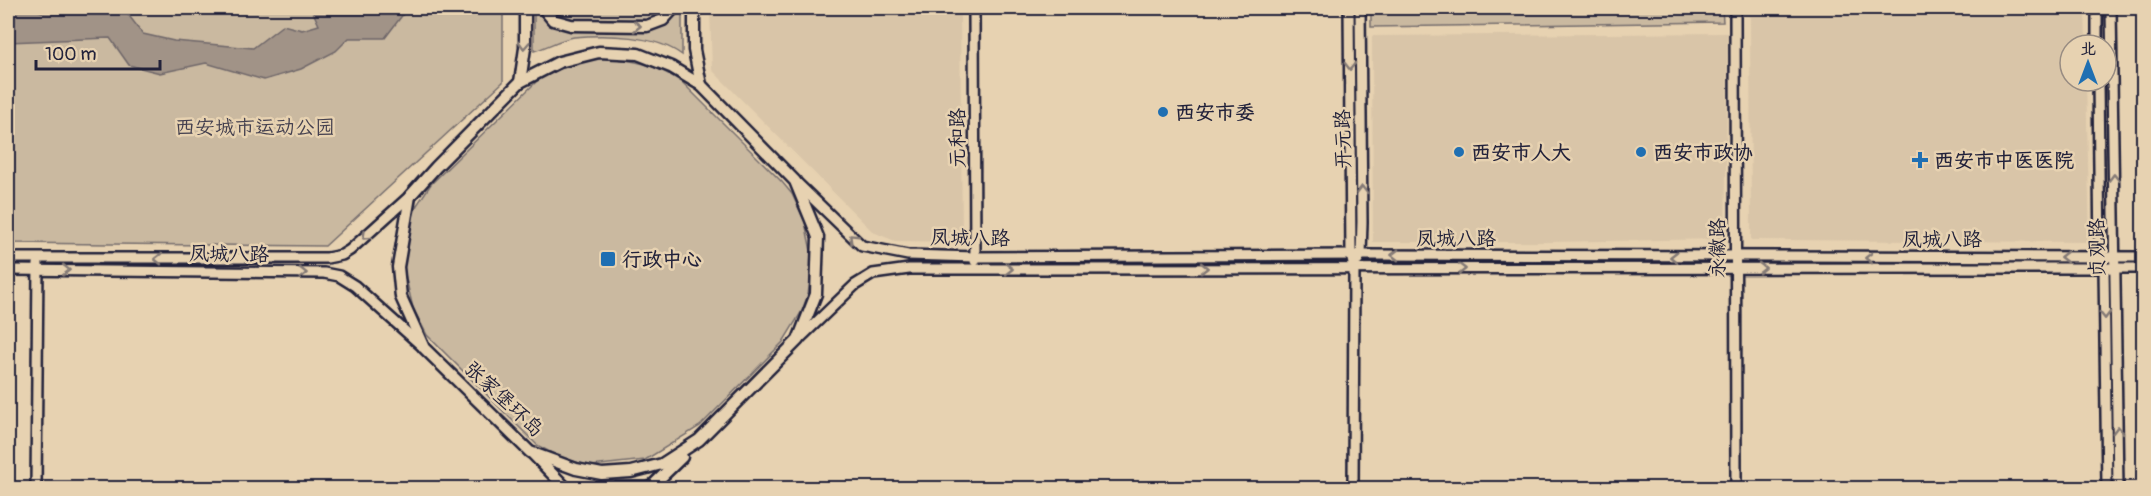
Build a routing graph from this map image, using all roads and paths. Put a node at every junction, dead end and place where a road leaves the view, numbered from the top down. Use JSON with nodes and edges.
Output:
{"nodes":[{"id":1,"x":525,"y":8,"type":"edge"},
{"id":2,"x":543,"y":8,"type":"edge"},
{"id":3,"x":674,"y":8,"type":"edge"},
{"id":4,"x":694,"y":8,"type":"edge"},
{"id":5,"x":974,"y":8,"type":"edge"},
{"id":6,"x":1349,"y":8,"type":"edge"},
{"id":7,"x":1360,"y":8,"type":"edge"},
{"id":8,"x":1735,"y":8,"type":"edge"},
{"id":9,"x":2097,"y":8,"type":"edge"},
{"id":10,"x":2110,"y":8,"type":"edge"},
{"id":11,"x":2097,"y":33,"type":"edge"},
{"id":12,"x":520,"y":82,"type":"junction"},
{"id":13,"x":701,"y":86,"type":"junction"},
{"id":14,"x":2098,"y":93,"type":"edge"},
{"id":15,"x":795,"y":181,"type":"junction"},
{"id":16,"x":410,"y":196,"type":"junction"},
{"id":17,"x":1356,"y":255,"type":"junction"},
{"id":18,"x":975,"y":257,"type":"junction"},
{"id":19,"x":1735,"y":257,"type":"junction"},
{"id":20,"x":2100,"y":257,"type":"junction"},
{"id":21,"x":2115,"y":257,"type":"junction"},
{"id":22,"x":2144,"y":257,"type":"edge"},
{"id":23,"x":8,"y":258,"type":"edge"},
{"id":24,"x":38,"y":259,"type":"junction"},
{"id":25,"x":1354,"y":268,"type":"junction"},
{"id":26,"x":1735,"y":268,"type":"junction"},
{"id":27,"x":2104,"y":268,"type":"junction"},
{"id":28,"x":2115,"y":268,"type":"junction"},
{"id":29,"x":2144,"y":268,"type":"edge"},
{"id":30,"x":975,"y":269,"type":"junction"},
{"id":31,"x":8,"y":270,"type":"edge"},
{"id":32,"x":38,"y":270,"type":"junction"},
{"id":33,"x":798,"y":340,"type":"junction"},
{"id":34,"x":424,"y":348,"type":"junction"},
{"id":35,"x":699,"y":440,"type":"junction"},
{"id":36,"x":530,"y":452,"type":"junction"},
{"id":37,"x":36,"y":489,"type":"edge"},
{"id":38,"x":566,"y":489,"type":"edge"},
{"id":39,"x":650,"y":489,"type":"edge"},
{"id":40,"x":1353,"y":489,"type":"edge"},
{"id":41,"x":1736,"y":489,"type":"edge"},
{"id":42,"x":2107,"y":489,"type":"edge"},
{"id":43,"x":2118,"y":489,"type":"edge"}],
"edges":[{"from":1,"to":12,"type":"main road","one_way":true},
{"from":2,"to":3,"type":"main road","one_way":true},
{"from":4,"to":13,"type":"main road"},
{"from":5,"to":18,"type":"main road","name":"元和路"},
{"from":6,"to":17,"type":"main road","name":"开元路","one_way":true},
{"from":17,"to":7,"type":"main road","name":"开元路","one_way":true},
{"from":8,"to":19,"type":"main road","name":"永徽路"},
{"from":9,"to":11,"type":"main road"},
{"from":21,"to":10,"type":"main road","name":"贞观路","one_way":true},
{"from":12,"to":13,"type":"main road","name":"张家堡环岛"},
{"from":12,"to":16,"type":"main road","name":"张家堡环岛"},
{"from":13,"to":15,"type":"main road","name":"张家堡环岛"},
{"from":14,"to":20,"type":"main road","name":"贞观路"},
{"from":18,"to":15,"type":"main road","name":"凤城八路","one_way":true},
{"from":15,"to":33,"type":"main road","name":"张家堡环岛"},
{"from":16,"to":24,"type":"main road","name":"凤城八路","one_way":true},
{"from":16,"to":34,"type":"main road","name":"张家堡环岛"},
{"from":17,"to":18,"type":"main road","name":"凤城八路"},
{"from":19,"to":17,"type":"main road","name":"凤城八路","one_way":true},
{"from":17,"to":25,"type":"main road","name":"开元路"},
{"from":18,"to":30,"type":"main road","name":"元和路"},
{"from":20,"to":19,"type":"main road","name":"凤城八路","one_way":true},
{"from":19,"to":26,"type":"main road","name":"永徽路"},
{"from":20,"to":21,"type":"main road","name":"凤城八路"},
{"from":20,"to":27,"type":"main road","name":"贞观路"},
{"from":21,"to":22,"type":"main road","name":"凤城八路"},
{"from":21,"to":28,"type":"main road","name":"贞观路"},
{"from":23,"to":24,"type":"main road","name":"凤城八路"},
{"from":24,"to":32,"type":"main road"},
{"from":25,"to":26,"type":"main road","name":"凤城八路","one_way":true},
{"from":30,"to":25,"type":"main road","name":"凤城八路","one_way":true},
{"from":25,"to":40,"type":"main road","name":"开元路"},
{"from":26,"to":27,"type":"main road","name":"凤城八路","one_way":true},
{"from":26,"to":41,"type":"main road","name":"永徽路"},
{"from":27,"to":28,"type":"main road","name":"凤城八路"},
{"from":27,"to":42,"type":"main road","name":"贞观路","one_way":true},
{"from":28,"to":29,"type":"main road","name":"凤城八路"},
{"from":43,"to":28,"type":"main road","name":"贞观路","one_way":true},
{"from":30,"to":33,"type":"main road","name":"凤城八路"},
{"from":31,"to":32,"type":"main road","name":"凤城八路"},
{"from":32,"to":34,"type":"main road","name":"凤城八路","one_way":true},
{"from":32,"to":37,"type":"main road"},
{"from":33,"to":35,"type":"main road","name":"张家堡环岛"},
{"from":34,"to":36,"type":"main road","name":"张家堡环岛"},
{"from":35,"to":36,"type":"main road","name":"张家堡环岛"},
{"from":35,"to":39,"type":"main road"},
{"from":36,"to":38,"type":"main road"}]}
